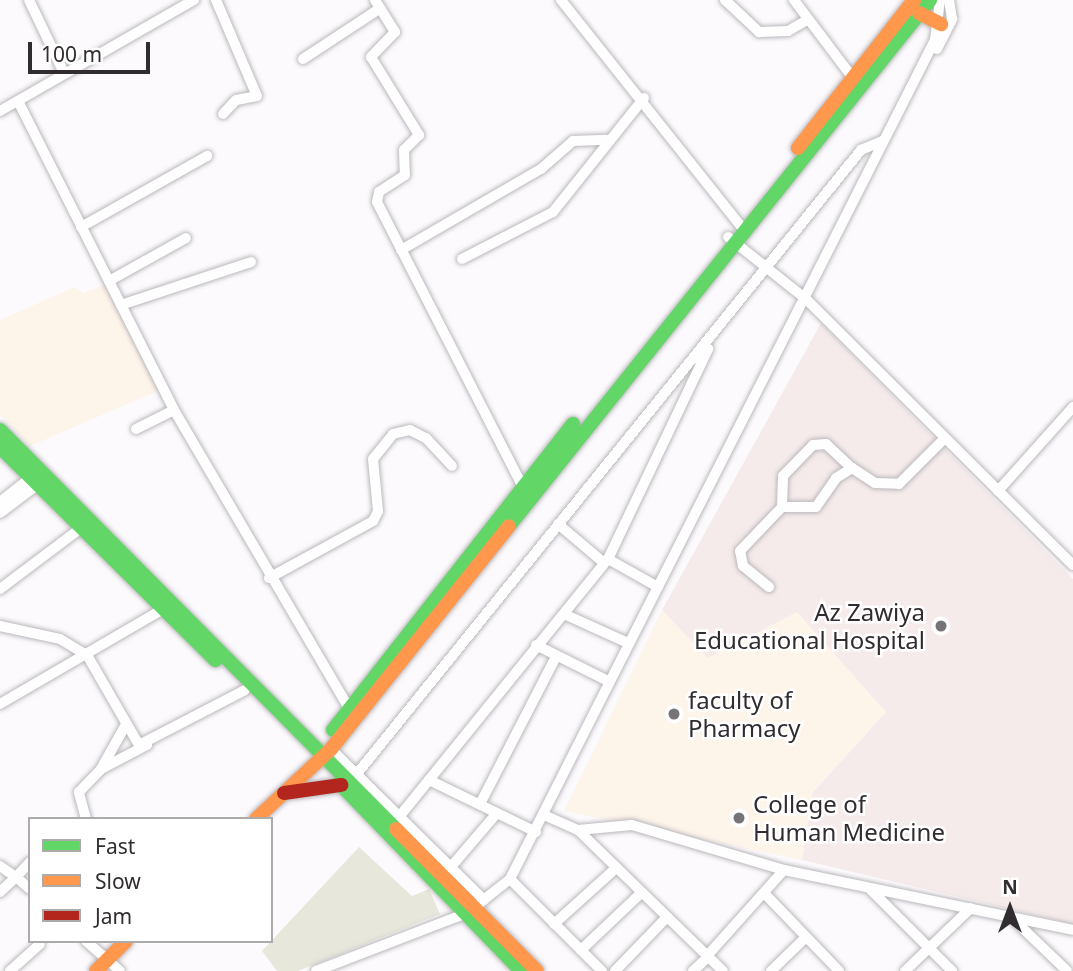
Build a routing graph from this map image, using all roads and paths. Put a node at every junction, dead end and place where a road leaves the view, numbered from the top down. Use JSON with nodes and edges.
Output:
{"nodes":[{"id":1,"x":29,"y":0,"type":"edge"},
{"id":2,"x":194,"y":0,"type":"edge"},
{"id":3,"x":216,"y":0,"type":"edge"},
{"id":4,"x":561,"y":0,"type":"edge"},
{"id":5,"x":725,"y":0,"type":"edge"},
{"id":6,"x":794,"y":0,"type":"edge"},
{"id":7,"x":930,"y":0,"type":"edge"},
{"id":8,"x":940,"y":0,"type":"edge"},
{"id":9,"x":949,"y":0,"type":"edge"},
{"id":10,"x":377,"y":5,"type":"edge"},
{"id":11,"x":916,"y":7,"type":"edge"},
{"id":12,"x":807,"y":20,"type":"junction"},
{"id":13,"x":941,"y":24,"type":"junction"},
{"id":14,"x":303,"y":59,"type":"dead end"},
{"id":15,"x":63,"y":71,"type":"junction"},
{"id":16,"x":853,"y":78,"type":"junction"},
{"id":17,"x":914,"y":81,"type":"junction"},
{"id":18,"x":644,"y":98,"type":"junction"},
{"id":19,"x":18,"y":101,"type":"junction"},
{"id":20,"x":0,"y":111,"type":"edge"},
{"id":21,"x":223,"y":114,"type":"dead end"},
{"id":22,"x":606,"y":140,"type":"junction"},
{"id":23,"x":882,"y":141,"type":"junction"},
{"id":24,"x":207,"y":156,"type":"dead end"},
{"id":25,"x":81,"y":227,"type":"junction"},
{"id":26,"x":741,"y":227,"type":"junction"},
{"id":27,"x":186,"y":238,"type":"dead end"},
{"id":28,"x":731,"y":240,"type":"junction"},
{"id":29,"x":401,"y":250,"type":"junction"},
{"id":30,"x":462,"y":259,"type":"dead end"},
{"id":31,"x":251,"y":262,"type":"dead end"},
{"id":32,"x":765,"y":268,"type":"junction"},
{"id":33,"x":109,"y":281,"type":"junction"},
{"id":34,"x":806,"y":299,"type":"junction"},
{"id":35,"x":121,"y":305,"type":"junction"},
{"id":36,"x":713,"y":339,"type":"junction"},
{"id":37,"x":1073,"y":407,"type":"edge"},
{"id":38,"x":174,"y":410,"type":"junction"},
{"id":39,"x":136,"y":429,"type":"dead end"},
{"id":40,"x":0,"y":430,"type":"edge"},
{"id":41,"x":945,"y":438,"type":"junction"},
{"id":42,"x":0,"y":447,"type":"edge"},
{"id":43,"x":452,"y":466,"type":"dead end"},
{"id":44,"x":852,"y":468,"type":"junction"},
{"id":45,"x":39,"y":477,"type":"junction"},
{"id":46,"x":525,"y":491,"type":"junction"},
{"id":47,"x":998,"y":491,"type":"junction"},
{"id":48,"x":0,"y":502,"type":"edge"},
{"id":49,"x":782,"y":507,"type":"junction"},
{"id":50,"x":0,"y":513,"type":"edge"},
{"id":51,"x":558,"y":524,"type":"junction"},
{"id":52,"x":81,"y":528,"type":"junction"},
{"id":53,"x":605,"y":561,"type":"junction"},
{"id":54,"x":1073,"y":565,"type":"edge"},
{"id":55,"x":270,"y":578,"type":"junction"},
{"id":56,"x":658,"y":587,"type":"junction"},
{"id":57,"x":769,"y":587,"type":"dead end"},
{"id":58,"x":0,"y":589,"type":"edge"},
{"id":59,"x":163,"y":610,"type":"junction"},
{"id":60,"x":564,"y":614,"type":"junction"},
{"id":61,"x":0,"y":626,"type":"edge"},
{"id":62,"x":628,"y":643,"type":"junction"},
{"id":63,"x":536,"y":645,"type":"junction"},
{"id":64,"x":87,"y":655,"type":"junction"},
{"id":65,"x":555,"y":659,"type":"junction"},
{"id":66,"x":608,"y":681,"type":"junction"},
{"id":67,"x":246,"y":690,"type":"junction"},
{"id":68,"x":0,"y":704,"type":"edge"},
{"id":69,"x":352,"y":714,"type":"junction"},
{"id":70,"x":125,"y":726,"type":"junction"},
{"id":71,"x":148,"y":745,"type":"junction"},
{"id":72,"x":321,"y":755,"type":"junction"},
{"id":73,"x":101,"y":769,"type":"junction"},
{"id":74,"x":356,"y":775,"type":"junction"},
{"id":75,"x":429,"y":780,"type":"junction"},
{"id":76,"x":341,"y":785,"type":"junction"},
{"id":77,"x":284,"y":793,"type":"junction"},
{"id":78,"x":480,"y":804,"type":"junction"},
{"id":79,"x":497,"y":813,"type":"junction"},
{"id":80,"x":544,"y":816,"type":"junction"},
{"id":81,"x":85,"y":817,"type":"edge"},
{"id":82,"x":249,"y":817,"type":"edge"},
{"id":83,"x":258,"y":817,"type":"edge"},
{"id":84,"x":399,"y":817,"type":"junction"},
{"id":85,"x":578,"y":830,"type":"junction"},
{"id":86,"x":536,"y":832,"type":"junction"},
{"id":87,"x":28,"y":864,"type":"edge"},
{"id":88,"x":0,"y":866,"type":"edge"},
{"id":89,"x":450,"y":868,"type":"junction"},
{"id":90,"x":616,"y":868,"type":"junction"},
{"id":91,"x":784,"y":870,"type":"junction"},
{"id":92,"x":16,"y":877,"type":"junction"},
{"id":93,"x":509,"y":879,"type":"junction"},
{"id":94,"x":28,"y":887,"type":"edge"},
{"id":95,"x":869,"y":888,"type":"junction"},
{"id":96,"x":0,"y":892,"type":"edge"},
{"id":97,"x":641,"y":893,"type":"junction"},
{"id":98,"x":765,"y":894,"type":"junction"},
{"id":99,"x":476,"y":907,"type":"junction"},
{"id":100,"x":971,"y":908,"type":"junction"},
{"id":101,"x":666,"y":918,"type":"junction"},
{"id":102,"x":1011,"y":918,"type":"junction"},
{"id":103,"x":554,"y":924,"type":"junction"},
{"id":104,"x":1073,"y":930,"type":"edge"},
{"id":105,"x":805,"y":939,"type":"junction"},
{"id":106,"x":88,"y":943,"type":"edge"},
{"id":107,"x":125,"y":943,"type":"edge"},
{"id":108,"x":134,"y":943,"type":"edge"},
{"id":109,"x":40,"y":944,"type":"dead end"},
{"id":110,"x":928,"y":946,"type":"junction"},
{"id":111,"x":580,"y":950,"type":"junction"},
{"id":112,"x":707,"y":956,"type":"junction"},
{"id":113,"x":108,"y":968,"type":"edge"},
{"id":114,"x":833,"y":969,"type":"edge"},
{"id":115,"x":518,"y":970,"type":"edge"},
{"id":116,"x":10,"y":971,"type":"edge"},
{"id":117,"x":316,"y":971,"type":"edge"},
{"id":118,"x":537,"y":971,"type":"edge"},
{"id":119,"x":602,"y":971,"type":"edge"},
{"id":120,"x":615,"y":971,"type":"edge"},
{"id":121,"x":693,"y":971,"type":"edge"},
{"id":122,"x":723,"y":971,"type":"edge"},
{"id":123,"x":771,"y":971,"type":"edge"},
{"id":124,"x":905,"y":971,"type":"edge"},
{"id":125,"x":952,"y":971,"type":"edge"},
{"id":126,"x":1067,"y":971,"type":"edge"}],
"edges":[{"from":1,"to":15,"type":"street"},
{"from":2,"to":15,"type":"street"},
{"from":3,"to":21,"type":"street"},
{"from":4,"to":18,"type":"street"},
{"from":5,"to":12,"type":"street"},
{"from":6,"to":12,"type":"street"},
{"from":7,"to":11,"type":"main road"},
{"from":8,"to":13,"type":"street"},
{"from":9,"to":17,"type":"street"},
{"from":10,"to":14,"type":"street"},
{"from":10,"to":29,"type":"street"},
{"from":11,"to":13,"type":"main road"},
{"from":11,"to":16,"type":"main road"},
{"from":11,"to":26,"type":"main road"},
{"from":12,"to":16,"type":"street"},
{"from":13,"to":17,"type":"street"},
{"from":15,"to":19,"type":"street"},
{"from":16,"to":26,"type":"main road"},
{"from":17,"to":23,"type":"street"},
{"from":18,"to":22,"type":"street"},
{"from":18,"to":26,"type":"street"},
{"from":19,"to":20,"type":"street"},
{"from":19,"to":25,"type":"street"},
{"from":22,"to":29,"type":"street"},
{"from":22,"to":30,"type":"street"},
{"from":23,"to":32,"type":"street"},
{"from":23,"to":34,"type":"street"},
{"from":24,"to":25,"type":"street"},
{"from":25,"to":33,"type":"street"},
{"from":26,"to":28,"type":"main road"},
{"from":27,"to":33,"type":"street"},
{"from":28,"to":32,"type":"street"},
{"from":28,"to":46,"type":"main road"},
{"from":29,"to":46,"type":"street"},
{"from":31,"to":35,"type":"street"},
{"from":32,"to":34,"type":"street"},
{"from":32,"to":36,"type":"street"},
{"from":33,"to":35,"type":"street"},
{"from":34,"to":41,"type":"street"},
{"from":34,"to":56,"type":"street"},
{"from":35,"to":38,"type":"street"},
{"from":36,"to":51,"type":"street"},
{"from":36,"to":53,"type":"street"},
{"from":37,"to":47,"type":"street"},
{"from":38,"to":39,"type":"street"},
{"from":38,"to":55,"type":"street"},
{"from":40,"to":45,"type":"main road"},
{"from":41,"to":44,"type":"street"},
{"from":41,"to":47,"type":"street"},
{"from":42,"to":45,"type":"main road"},
{"from":43,"to":55,"type":"street"},
{"from":44,"to":49,"type":"street"},
{"from":44,"to":49,"type":"street"},
{"from":45,"to":48,"type":"street"},
{"from":45,"to":50,"type":"street"},
{"from":45,"to":52,"type":"main road"},
{"from":45,"to":72,"type":"main road"},
{"from":46,"to":69,"type":"main road"},
{"from":47,"to":54,"type":"street"},
{"from":49,"to":57,"type":"street"},
{"from":51,"to":53,"type":"street"},
{"from":51,"to":74,"type":"street"},
{"from":52,"to":58,"type":"street"},
{"from":52,"to":59,"type":"main road"},
{"from":53,"to":56,"type":"street"},
{"from":53,"to":60,"type":"street"},
{"from":55,"to":69,"type":"street"},
{"from":56,"to":62,"type":"street"},
{"from":59,"to":64,"type":"street"},
{"from":59,"to":67,"type":"main road"},
{"from":60,"to":62,"type":"street"},
{"from":60,"to":63,"type":"street"},
{"from":61,"to":64,"type":"street"},
{"from":62,"to":66,"type":"street"},
{"from":63,"to":65,"type":"street"},
{"from":63,"to":75,"type":"street"},
{"from":64,"to":68,"type":"street"},
{"from":64,"to":70,"type":"street"},
{"from":65,"to":66,"type":"street"},
{"from":65,"to":78,"type":"street"},
{"from":66,"to":80,"type":"street"},
{"from":67,"to":71,"type":"street"},
{"from":67,"to":72,"type":"main road"},
{"from":69,"to":72,"type":"main road"},
{"from":70,"to":71,"type":"street"},
{"from":70,"to":73,"type":"street"},
{"from":71,"to":73,"type":"street"},
{"from":72,"to":74,"type":"street"},
{"from":72,"to":76,"type":"main road"},
{"from":72,"to":77,"type":"main road"},
{"from":72,"to":82,"type":"main road"},
{"from":72,"to":99,"type":"main road"},
{"from":73,"to":81,"type":"street"},
{"from":74,"to":84,"type":"street"},
{"from":75,"to":78,"type":"street"},
{"from":75,"to":84,"type":"street"},
{"from":76,"to":77,"type":"main road"},
{"from":76,"to":99,"type":"main road"},
{"from":77,"to":83,"type":"main road"},
{"from":78,"to":79,"type":"street"},
{"from":79,"to":86,"type":"street"},
{"from":79,"to":89,"type":"street"},
{"from":80,"to":85,"type":"street"},
{"from":80,"to":86,"type":"street"},
{"from":84,"to":89,"type":"street"},
{"from":85,"to":90,"type":"street"},
{"from":85,"to":91,"type":"street"},
{"from":86,"to":93,"type":"street"},
{"from":87,"to":92,"type":"street"},
{"from":88,"to":92,"type":"street"},
{"from":89,"to":99,"type":"street"},
{"from":90,"to":97,"type":"street"},
{"from":90,"to":103,"type":"street"},
{"from":91,"to":95,"type":"street"},
{"from":91,"to":98,"type":"street"},
{"from":92,"to":94,"type":"street"},
{"from":92,"to":96,"type":"street"},
{"from":93,"to":99,"type":"street"},
{"from":93,"to":103,"type":"street"},
{"from":95,"to":100,"type":"street"},
{"from":95,"to":110,"type":"street"},
{"from":97,"to":101,"type":"street"},
{"from":97,"to":111,"type":"street"},
{"from":98,"to":105,"type":"street"},
{"from":98,"to":112,"type":"street"},
{"from":99,"to":115,"type":"main road"},
{"from":99,"to":117,"type":"street"},
{"from":99,"to":118,"type":"main road"},
{"from":100,"to":102,"type":"street"},
{"from":100,"to":110,"type":"street"},
{"from":101,"to":112,"type":"street"},
{"from":101,"to":120,"type":"street"},
{"from":102,"to":104,"type":"street"},
{"from":102,"to":126,"type":"street"},
{"from":103,"to":111,"type":"street"},
{"from":105,"to":114,"type":"street"},
{"from":105,"to":123,"type":"street"},
{"from":106,"to":113,"type":"street"},
{"from":107,"to":113,"type":"main road"},
{"from":108,"to":113,"type":"main road"},
{"from":109,"to":116,"type":"street"},
{"from":110,"to":124,"type":"street"},
{"from":110,"to":125,"type":"street"},
{"from":111,"to":119,"type":"street"},
{"from":112,"to":121,"type":"street"},
{"from":112,"to":122,"type":"street"}]}
